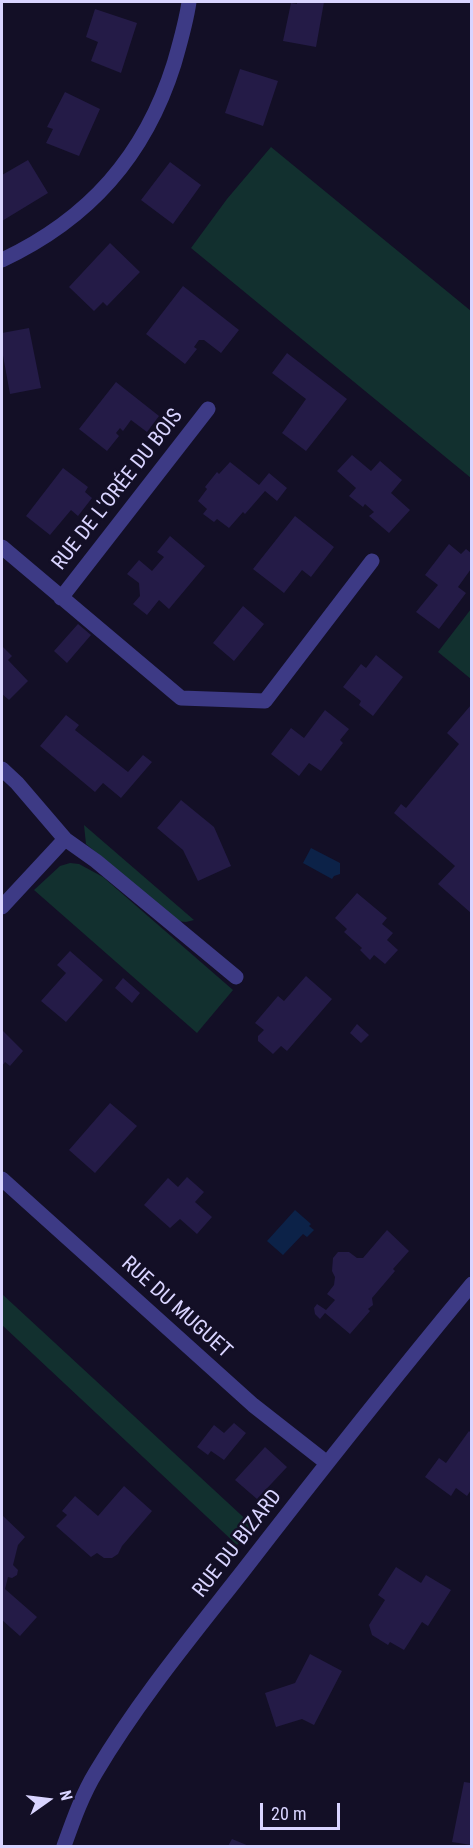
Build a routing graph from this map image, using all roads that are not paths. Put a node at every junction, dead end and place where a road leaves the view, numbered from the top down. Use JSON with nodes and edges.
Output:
{"nodes":[{"id":1,"x":189,"y":2,"type":"edge"},
{"id":2,"x":2,"y":260,"type":"edge"},
{"id":3,"x":208,"y":409,"type":"dead end"},
{"id":4,"x":2,"y":547,"type":"edge"},
{"id":5,"x":372,"y":561,"type":"dead end"},
{"id":6,"x":61,"y":598,"type":"junction"},
{"id":7,"x":2,"y":769,"type":"edge"},
{"id":8,"x":65,"y":839,"type":"junction"},
{"id":9,"x":2,"y":907,"type":"edge"},
{"id":10,"x":236,"y":977,"type":"dead end"},
{"id":11,"x":2,"y":1179,"type":"edge"},
{"id":12,"x":471,"y":1284,"type":"edge"},
{"id":13,"x":327,"y":1463,"type":"junction"},
{"id":14,"x":64,"y":1846,"type":"edge"}],
"edges":[{"from":1,"to":2,"type":"street"},
{"from":3,"to":6,"type":"street","name":"RUE DE L'ORÉE DU BOIS"},
{"from":4,"to":6,"type":"street","name":"RUE DE L'ORÉE DU BOIS"},
{"from":5,"to":6,"type":"street","name":"RUE DE L'ORÉE DU BOIS"},
{"from":7,"to":8,"type":"street"},
{"from":8,"to":9,"type":"street"},
{"from":8,"to":10,"type":"street"},
{"from":11,"to":13,"type":"street","name":"RUE DU MUGUET"},
{"from":12,"to":13,"type":"street","name":"RUE DU BIZARD"},
{"from":13,"to":14,"type":"street","name":"RUE DU BIZARD"}]}
